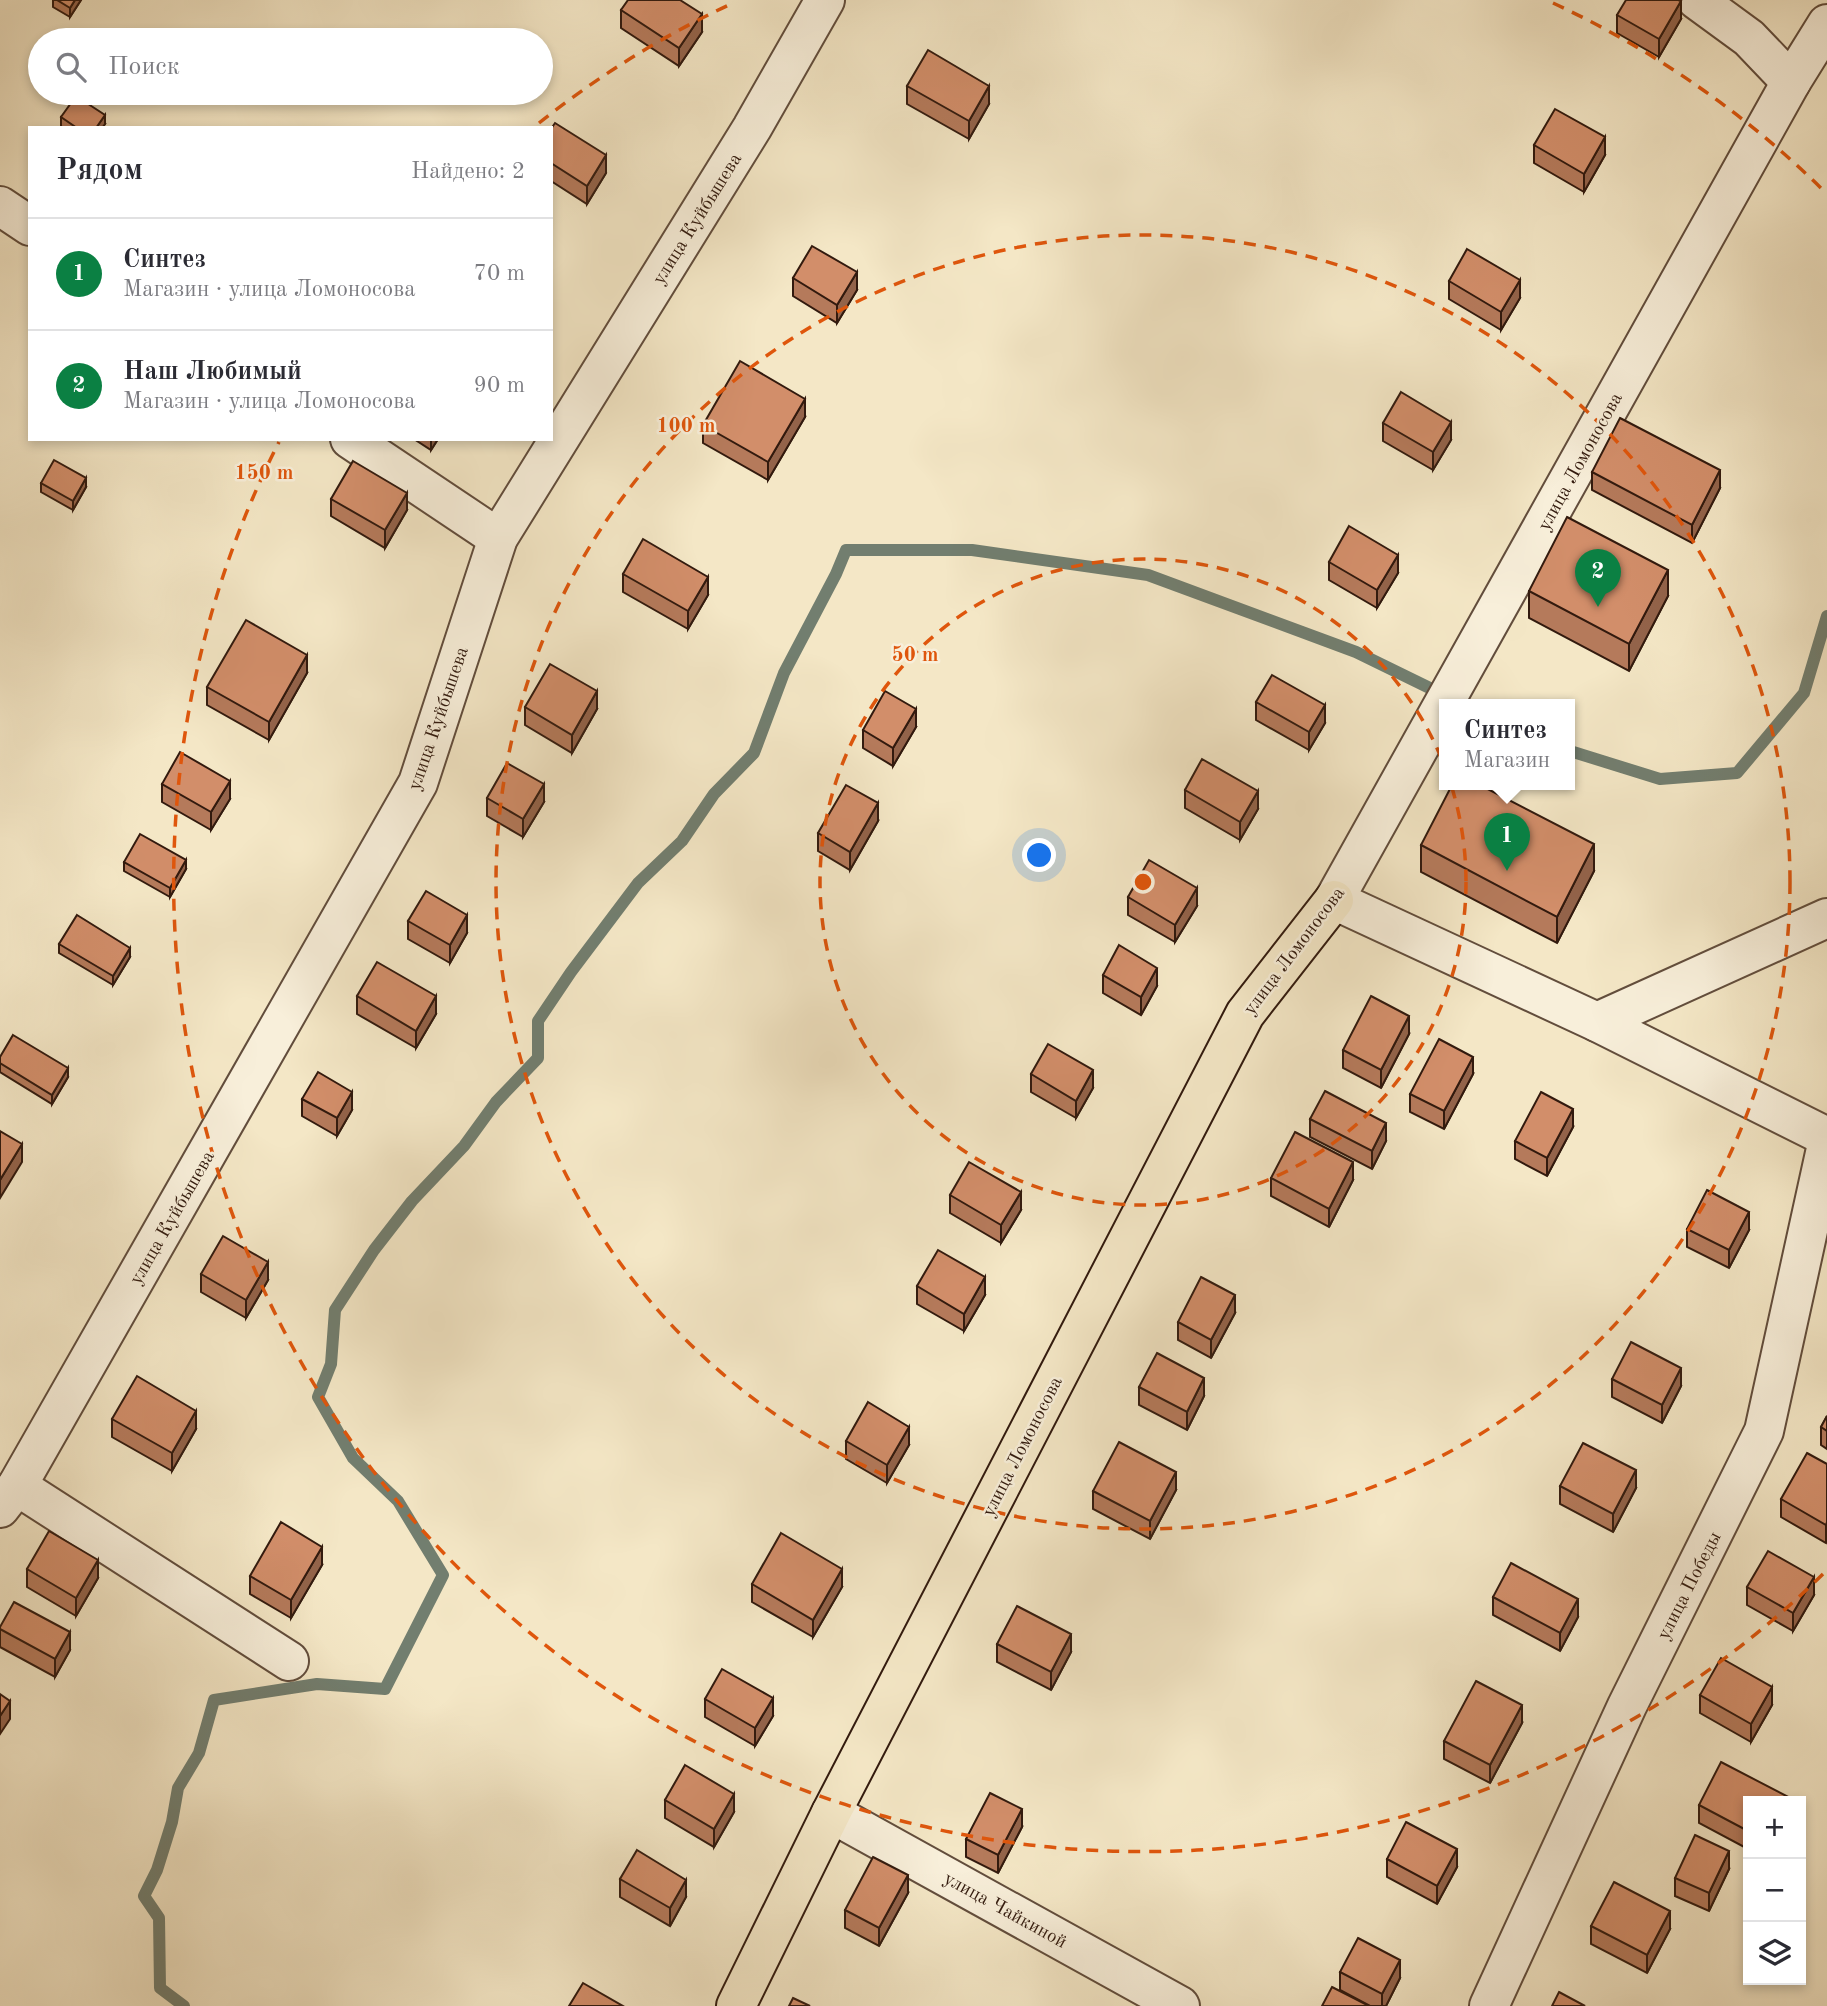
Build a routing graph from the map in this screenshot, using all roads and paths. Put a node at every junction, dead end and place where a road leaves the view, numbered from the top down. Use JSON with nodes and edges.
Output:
{"nodes":[{"id":1,"x":825,"y":0,"type":"edge"},
{"id":2,"x":1697,"y":0,"type":"edge"},
{"id":3,"x":1827,"y":24,"type":"edge"},
{"id":4,"x":1791,"y":82,"type":"junction"},
{"id":5,"x":0,"y":206,"type":"edge"},
{"id":6,"x":28,"y":225,"type":"edge"},
{"id":7,"x":353,"y":441,"type":"edge"},
{"id":8,"x":498,"y":538,"type":"junction"},
{"id":9,"x":1446,"y":699,"type":"edge"},
{"id":10,"x":1439,"y":712,"type":"edge"},
{"id":11,"x":1334,"y":900,"type":"junction"},
{"id":12,"x":1827,"y":918,"type":"edge"},
{"id":13,"x":1597,"y":1022,"type":"junction"},
{"id":14,"x":1827,"y":1137,"type":"edge"},
{"id":15,"x":1827,"y":1144,"type":"edge"},
{"id":16,"x":8,"y":1497,"type":"edge"},
{"id":17,"x":289,"y":1661,"type":"dead end"},
{"id":18,"x":831,"y":1813,"type":"junction"},
{"id":19,"x":736,"y":2006,"type":"edge"},
{"id":20,"x":1180,"y":2006,"type":"edge"},
{"id":21,"x":1489,"y":2006,"type":"edge"}],
"edges":[{"from":1,"to":8,"type":"street","name":"улица Куйбышева"},
{"from":2,"to":4,"type":"street"},
{"from":3,"to":4,"type":"street","name":"улица Ломоносова"},
{"from":4,"to":9,"type":"street","name":"улица Ломоносова"},
{"from":5,"to":6,"type":"street"},
{"from":7,"to":8,"type":"street"},
{"from":8,"to":16,"type":"street","name":"улица Куйбышева"},
{"from":10,"to":11,"type":"street","name":"улица Ломоносова"},
{"from":11,"to":13,"type":"street"},
{"from":11,"to":18,"type":"main road","name":"улица Ломоносова"},
{"from":12,"to":13,"type":"street"},
{"from":13,"to":14,"type":"street"},
{"from":15,"to":21,"type":"street","name":"улица Победы"},
{"from":16,"to":17,"type":"street"},
{"from":18,"to":19,"type":"main road","name":"улица Ломоносова"},
{"from":18,"to":20,"type":"street","name":"улица Чайкиной"}]}
